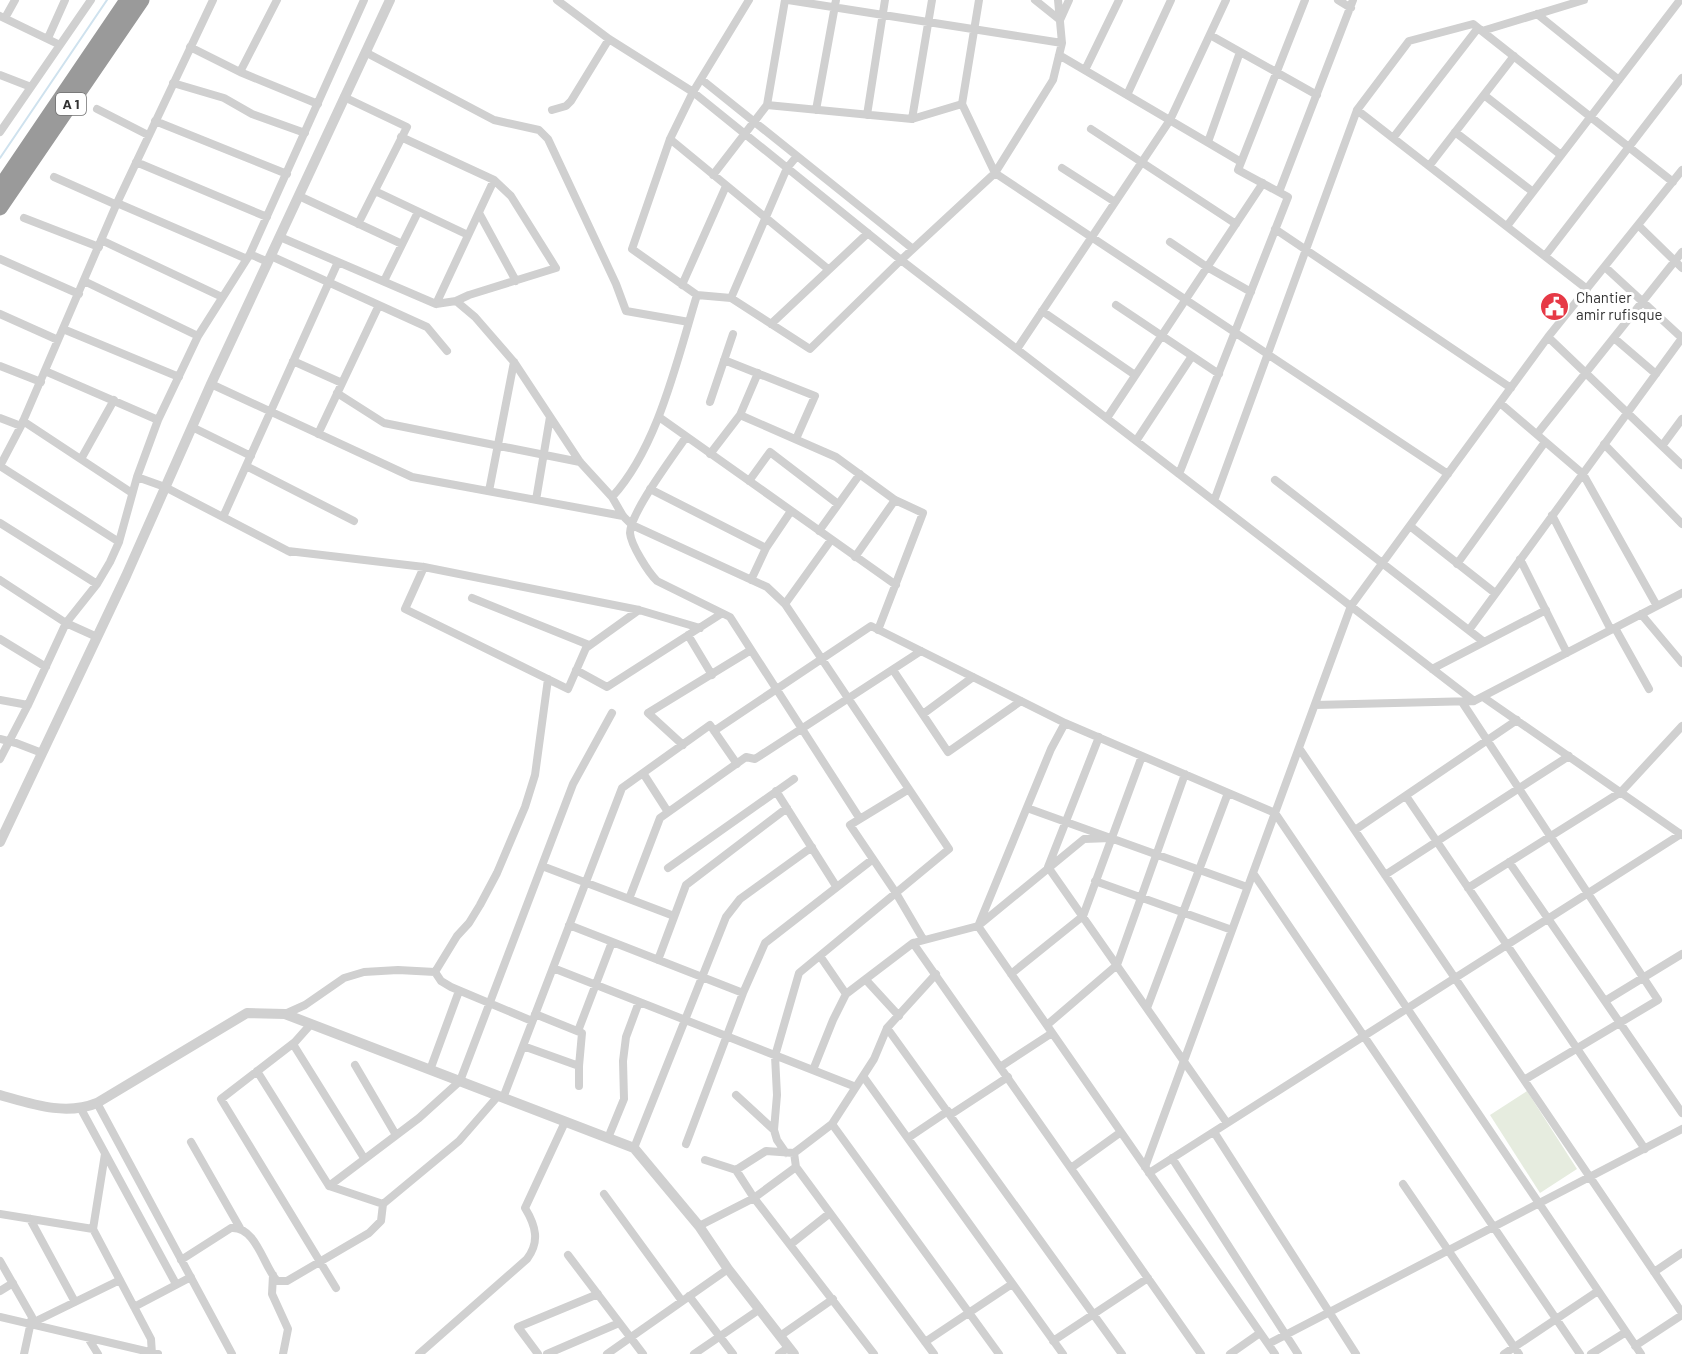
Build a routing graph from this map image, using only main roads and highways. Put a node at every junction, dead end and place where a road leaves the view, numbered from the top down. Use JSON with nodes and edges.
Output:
{"nodes":[{"id":1,"x":127,"y":0,"type":"edge"},
{"id":2,"x":142,"y":0,"type":"edge"},
{"id":3,"x":0,"y":187,"type":"edge"},
{"id":4,"x":0,"y":208,"type":"edge"}],
"edges":[{"from":1,"to":3,"type":"highway","number":"A 1"},
{"from":2,"to":4,"type":"highway","number":"A 1"}]}
